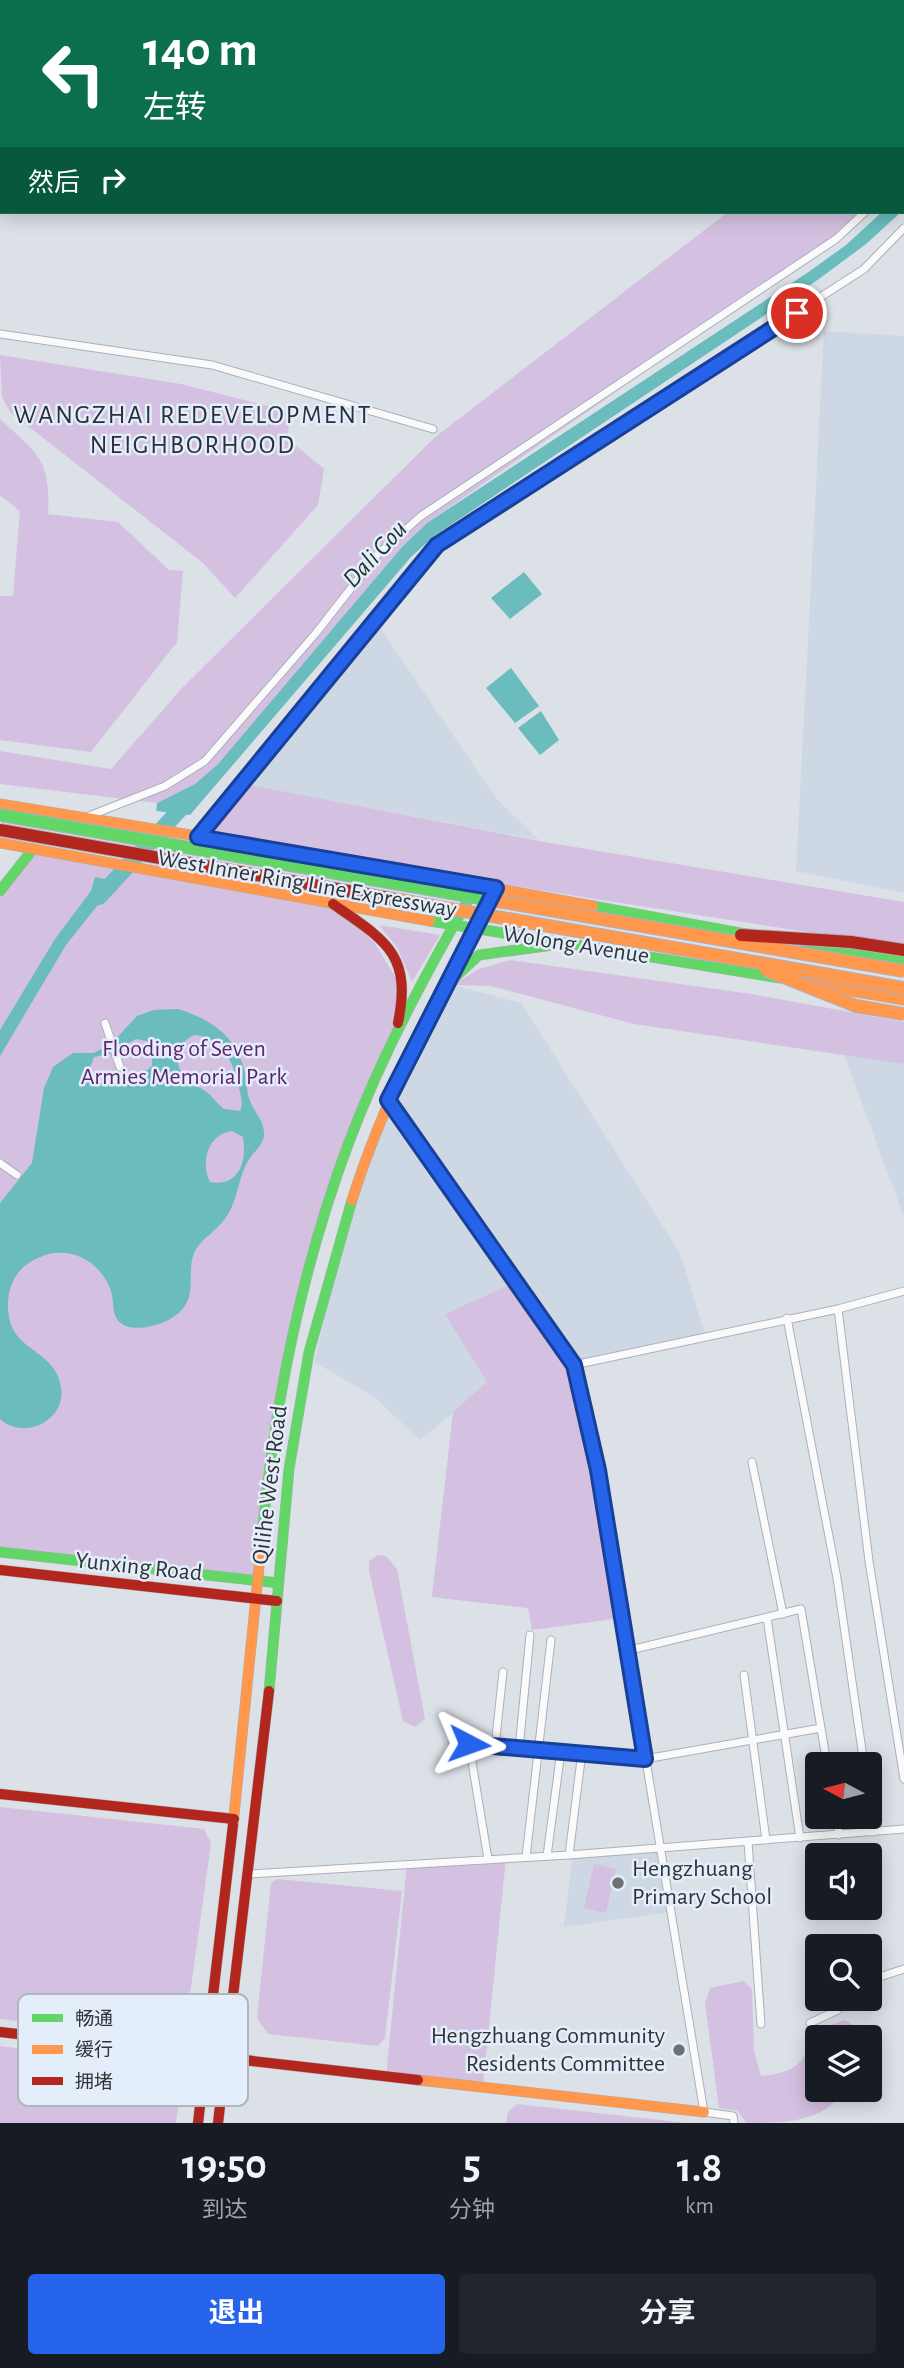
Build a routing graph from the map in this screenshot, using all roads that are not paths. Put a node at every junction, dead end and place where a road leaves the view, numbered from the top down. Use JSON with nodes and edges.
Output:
{"nodes":[{"id":1,"x":863,"y":214,"type":"edge"},
{"id":2,"x":904,"y":228,"type":"edge"},
{"id":3,"x":0,"y":334,"type":"edge"},
{"id":4,"x":433,"y":429,"type":"dead end"},
{"id":5,"x":0,"y":804,"type":"edge"},
{"id":6,"x":0,"y":815,"type":"edge"},
{"id":7,"x":85,"y":818,"type":"junction"},
{"id":8,"x":0,"y":830,"type":"edge"},
{"id":9,"x":198,"y":837,"type":"junction"},
{"id":10,"x":0,"y":843,"type":"edge"},
{"id":11,"x":33,"y":849,"type":"junction"},
{"id":12,"x":478,"y":884,"type":"junction"},
{"id":13,"x":496,"y":888,"type":"junction"},
{"id":14,"x":0,"y":891,"type":"edge"},
{"id":15,"x":329,"y":902,"type":"junction"},
{"id":16,"x":454,"y":925,"type":"junction"},
{"id":17,"x":475,"y":929,"type":"junction"},
{"id":18,"x":681,"y":931,"type":"junction"},
{"id":19,"x":566,"y":943,"type":"junction"},
{"id":20,"x":904,"y":950,"type":"edge"},
{"id":21,"x":904,"y":959,"type":"edge"},
{"id":22,"x":743,"y":961,"type":"junction"},
{"id":23,"x":904,"y":971,"type":"edge"},
{"id":24,"x":904,"y":988,"type":"edge"},
{"id":25,"x":904,"y":1000,"type":"edge"},
{"id":26,"x":431,"y":1011,"type":"junction"},
{"id":27,"x":904,"y":1014,"type":"edge"},
{"id":28,"x":105,"y":1023,"type":"dead end"},
{"id":29,"x":397,"y":1032,"type":"junction"},
{"id":30,"x":121,"y":1067,"type":"dead end"},
{"id":31,"x":388,"y":1100,"type":"junction"},
{"id":32,"x":0,"y":1163,"type":"edge"},
{"id":33,"x":17,"y":1175,"type":"dead end"},
{"id":34,"x":904,"y":1291,"type":"edge"},
{"id":35,"x":838,"y":1309,"type":"junction"},
{"id":36,"x":788,"y":1318,"type":"junction"},
{"id":37,"x":574,"y":1365,"type":"junction"},
{"id":38,"x":752,"y":1462,"type":"dead end"},
{"id":39,"x":0,"y":1552,"type":"edge"},
{"id":40,"x":0,"y":1570,"type":"edge"},
{"id":41,"x":259,"y":1580,"type":"junction"},
{"id":42,"x":279,"y":1583,"type":"junction"},
{"id":43,"x":257,"y":1599,"type":"junction"},
{"id":44,"x":277,"y":1601,"type":"junction"},
{"id":45,"x":783,"y":1614,"type":"junction"},
{"id":46,"x":767,"y":1618,"type":"junction"},
{"id":47,"x":530,"y":1636,"type":"dead end"},
{"id":48,"x":551,"y":1640,"type":"dead end"},
{"id":49,"x":626,"y":1651,"type":"junction"},
{"id":50,"x":503,"y":1672,"type":"dead end"},
{"id":51,"x":744,"y":1675,"type":"dead end"},
{"id":52,"x":821,"y":1728,"type":"junction"},
{"id":53,"x":785,"y":1735,"type":"junction"},
{"id":54,"x":752,"y":1740,"type":"junction"},
{"id":55,"x":495,"y":1746,"type":"junction"},
{"id":56,"x":519,"y":1748,"type":"junction"},
{"id":57,"x":540,"y":1749,"type":"junction"},
{"id":58,"x":561,"y":1751,"type":"junction"},
{"id":59,"x":582,"y":1752,"type":"junction"},
{"id":60,"x":825,"y":1752,"type":"edge"},
{"id":61,"x":862,"y":1752,"type":"edge"},
{"id":62,"x":645,"y":1759,"type":"junction"},
{"id":63,"x":904,"y":1779,"type":"edge"},
{"id":64,"x":0,"y":1794,"type":"edge"},
{"id":65,"x":234,"y":1819,"type":"junction"},
{"id":66,"x":838,"y":1829,"type":"edge"},
{"id":67,"x":873,"y":1829,"type":"edge"},
{"id":68,"x":904,"y":1829,"type":"edge"},
{"id":69,"x":873,"y":1832,"type":"junction"},
{"id":70,"x":839,"y":1835,"type":"junction"},
{"id":71,"x":800,"y":1838,"type":"junction"},
{"id":72,"x":766,"y":1840,"type":"junction"},
{"id":73,"x":748,"y":1842,"type":"junction"},
{"id":74,"x":661,"y":1848,"type":"junction"},
{"id":75,"x":569,"y":1854,"type":"junction"},
{"id":76,"x":547,"y":1856,"type":"junction"},
{"id":77,"x":526,"y":1857,"type":"junction"},
{"id":78,"x":488,"y":1859,"type":"junction"},
{"id":79,"x":248,"y":1874,"type":"junction"},
{"id":80,"x":904,"y":1969,"type":"edge"},
{"id":81,"x":882,"y":1976,"type":"edge"},
{"id":82,"x":214,"y":1994,"type":"edge"},
{"id":83,"x":233,"y":1994,"type":"edge"},
{"id":84,"x":836,"y":2011,"type":"edge"},
{"id":85,"x":810,"y":2023,"type":"dead end"},
{"id":86,"x":761,"y":2024,"type":"dead end"},
{"id":87,"x":0,"y":2032,"type":"edge"},
{"id":88,"x":18,"y":2034,"type":"edge"},
{"id":89,"x":248,"y":2060,"type":"edge"},
{"id":90,"x":704,"y":2112,"type":"junction"},
{"id":91,"x":734,"y":2123,"type":"edge"}],
"edges":[{"from":1,"to":7,"type":"street"},
{"from":2,"to":9,"type":"street"},
{"from":3,"to":4,"type":"street"},
{"from":5,"to":7,"type":"main road","name":"Wolong Avenue"},
{"from":6,"to":18,"type":"main road","name":"West Inner Ring Line Expressway","bridge":true},
{"from":7,"to":9,"type":"main road","name":"Wolong Avenue"},
{"from":8,"to":22,"type":"main road","name":"West Inner Ring Line Expressway","bridge":true},
{"from":9,"to":12,"type":"main road","name":"Wolong Avenue"},
{"from":10,"to":11,"type":"main road","name":"Wolong Avenue"},
{"from":11,"to":14,"type":"main road"},
{"from":11,"to":15,"type":"main road","name":"Wolong Avenue"},
{"from":12,"to":13,"type":"main road","name":"Wolong Avenue"},
{"from":12,"to":16,"type":"main road","name":"Qilihe West Road"},
{"from":13,"to":17,"type":"main road","name":"Qilihe West Road"},
{"from":13,"to":21,"type":"main road","name":"Wolong Avenue"},
{"from":15,"to":16,"type":"main road","name":"Wolong Avenue"},
{"from":15,"to":29,"type":"main road"},
{"from":16,"to":17,"type":"main road","name":"Wolong Avenue"},
{"from":16,"to":29,"type":"main road","name":"Qilihe West Road"},
{"from":17,"to":19,"type":"main road","name":"Wolong Avenue"},
{"from":17,"to":26,"type":"main road","name":"Qilihe West Road"},
{"from":18,"to":20,"type":"main road","bridge":true},
{"from":18,"to":23,"type":"main road","name":"West Inner Ring Line Expressway","bridge":true},
{"from":19,"to":25,"type":"main road","name":"Wolong Avenue"},
{"from":19,"to":26,"type":"main road"},
{"from":22,"to":24,"type":"main road","name":"West Inner Ring Line Expressway","bridge":true},
{"from":22,"to":27,"type":"main road","bridge":true},
{"from":26,"to":31,"type":"main road","name":"Qilihe West Road"},
{"from":28,"to":30,"type":"street"},
{"from":29,"to":41,"type":"main road","name":"Qilihe West Road"},
{"from":31,"to":37,"type":"street"},
{"from":31,"to":42,"type":"main road","name":"Qilihe West Road"},
{"from":32,"to":33,"type":"street"},
{"from":34,"to":35,"type":"street"},
{"from":35,"to":36,"type":"street"},
{"from":35,"to":63,"type":"street"},
{"from":36,"to":37,"type":"street"},
{"from":36,"to":61,"type":"street"},
{"from":37,"to":49,"type":"street"},
{"from":38,"to":45,"type":"street"},
{"from":39,"to":41,"type":"main road","name":"Yunxing Road"},
{"from":40,"to":43,"type":"main road","name":"Yunxing Road"},
{"from":41,"to":42,"type":"main road","name":"Yunxing Road"},
{"from":41,"to":43,"type":"main road","name":"Qilihe West Road"},
{"from":42,"to":44,"type":"main road","name":"Qilihe West Road"},
{"from":43,"to":44,"type":"main road","name":"Yunxing Road"},
{"from":43,"to":65,"type":"main road","name":"Qilihe West Road"},
{"from":44,"to":79,"type":"main road","name":"Qilihe West Road"},
{"from":45,"to":46,"type":"street"},
{"from":45,"to":52,"type":"street"},
{"from":46,"to":49,"type":"street"},
{"from":46,"to":53,"type":"street"},
{"from":47,"to":56,"type":"street"},
{"from":48,"to":57,"type":"street"},
{"from":49,"to":62,"type":"street"},
{"from":50,"to":55,"type":"street"},
{"from":51,"to":54,"type":"street"},
{"from":52,"to":53,"type":"street"},
{"from":52,"to":60,"type":"street"},
{"from":53,"to":54,"type":"street"},
{"from":53,"to":71,"type":"street"},
{"from":54,"to":62,"type":"street"},
{"from":54,"to":72,"type":"street"},
{"from":55,"to":56,"type":"street"},
{"from":55,"to":78,"type":"street"},
{"from":56,"to":57,"type":"street"},
{"from":57,"to":58,"type":"street"},
{"from":57,"to":77,"type":"street"},
{"from":58,"to":59,"type":"street"},
{"from":58,"to":76,"type":"street"},
{"from":59,"to":62,"type":"street"},
{"from":59,"to":75,"type":"street"},
{"from":62,"to":74,"type":"street"},
{"from":64,"to":65,"type":"main road"},
{"from":65,"to":82,"type":"main road","name":"Qilihe West Road"},
{"from":66,"to":70,"type":"street"},
{"from":67,"to":69,"type":"street"},
{"from":68,"to":69,"type":"street"},
{"from":69,"to":70,"type":"street"},
{"from":70,"to":71,"type":"street"},
{"from":71,"to":72,"type":"street"},
{"from":72,"to":73,"type":"street"},
{"from":73,"to":74,"type":"street"},
{"from":73,"to":86,"type":"street"},
{"from":74,"to":75,"type":"street"},
{"from":74,"to":90,"type":"street"},
{"from":75,"to":76,"type":"street"},
{"from":76,"to":77,"type":"street"},
{"from":77,"to":78,"type":"street"},
{"from":78,"to":79,"type":"street"},
{"from":79,"to":83,"type":"main road","name":"Qilihe West Road"},
{"from":80,"to":81,"type":"street"},
{"from":84,"to":85,"type":"street"},
{"from":87,"to":88,"type":"main road"},
{"from":89,"to":90,"type":"main road"},
{"from":90,"to":91,"type":"street"}]}
